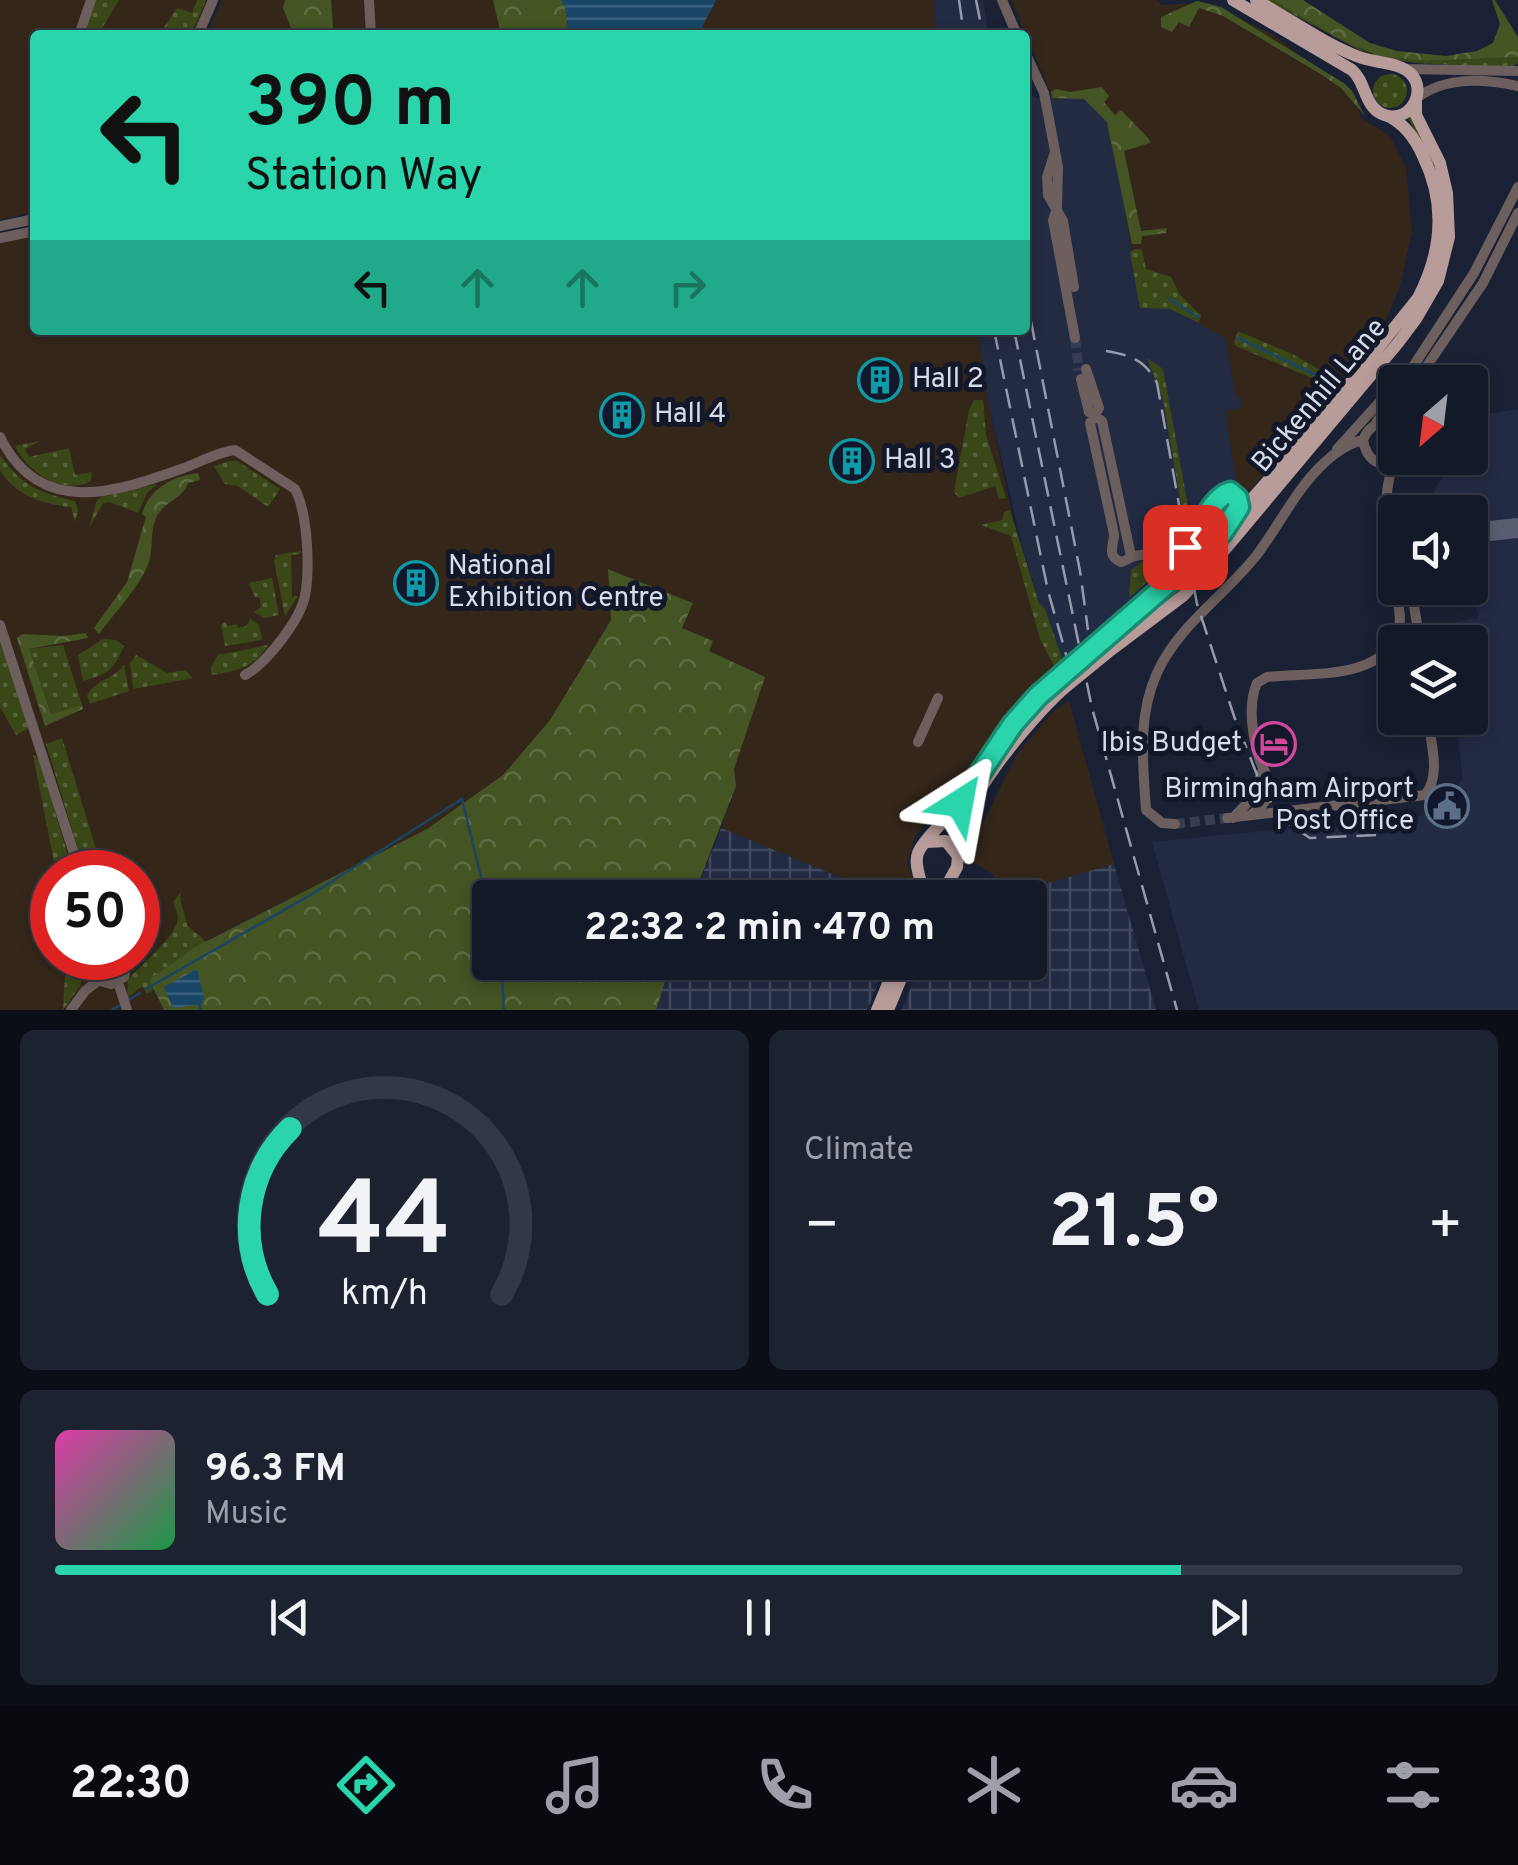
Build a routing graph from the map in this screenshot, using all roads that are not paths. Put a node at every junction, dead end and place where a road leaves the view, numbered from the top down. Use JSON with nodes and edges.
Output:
{"nodes":[{"id":1,"x":91,"y":0,"type":"edge"},
{"id":2,"x":213,"y":0,"type":"edge"},
{"id":3,"x":369,"y":0,"type":"edge"},
{"id":4,"x":1002,"y":0,"type":"edge"},
{"id":5,"x":1233,"y":0,"type":"edge"},
{"id":6,"x":1256,"y":0,"type":"edge"},
{"id":7,"x":81,"y":30,"type":"edge"},
{"id":8,"x":200,"y":30,"type":"edge"},
{"id":9,"x":371,"y":30,"type":"edge"},
{"id":10,"x":1015,"y":30,"type":"edge"},
{"id":11,"x":1030,"y":63,"type":"edge"},
{"id":12,"x":1397,"y":67,"type":"junction"},
{"id":13,"x":1518,"y":71,"type":"edge"},
{"id":14,"x":1518,"y":86,"type":"edge"},
{"id":15,"x":1368,"y":98,"type":"junction"},
{"id":16,"x":1416,"y":100,"type":"junction"},
{"id":17,"x":1388,"y":116,"type":"junction"},
{"id":18,"x":1518,"y":187,"type":"edge"},
{"id":19,"x":1518,"y":213,"type":"edge"},
{"id":20,"x":30,"y":220,"type":"edge"},
{"id":21,"x":0,"y":226,"type":"edge"},
{"id":22,"x":30,"y":232,"type":"edge"},
{"id":23,"x":0,"y":238,"type":"edge"},
{"id":24,"x":1078,"y":337,"type":"tunnel mouth"},
{"id":25,"x":1415,"y":365,"type":"edge"},
{"id":26,"x":1427,"y":365,"type":"edge"},
{"id":27,"x":1082,"y":370,"type":"tunnel mouth"},
{"id":28,"x":1378,"y":405,"type":"edge"},
{"id":29,"x":1096,"y":415,"type":"junction"},
{"id":30,"x":1378,"y":420,"type":"edge"},
{"id":31,"x":1378,"y":423,"type":"edge"},
{"id":32,"x":1375,"y":424,"type":"junction"},
{"id":33,"x":0,"y":437,"type":"edge"},
{"id":34,"x":1364,"y":440,"type":"junction"},
{"id":35,"x":1326,"y":460,"type":"junction"},
{"id":36,"x":1378,"y":463,"type":"edge"},
{"id":37,"x":1222,"y":533,"type":"junction"},
{"id":38,"x":1114,"y":544,"type":"junction"},
{"id":39,"x":1130,"y":550,"type":"junction"},
{"id":40,"x":1396,"y":605,"type":"edge"},
{"id":41,"x":0,"y":625,"type":"edge"},
{"id":42,"x":1132,"y":626,"type":"junction"},
{"id":43,"x":1110,"y":646,"type":"junction"},
{"id":44,"x":245,"y":675,"type":"dead end"},
{"id":45,"x":1061,"y":683,"type":"junction"},
{"id":46,"x":938,"y":698,"type":"dead end"},
{"id":47,"x":1430,"y":735,"type":"edge"},
{"id":48,"x":918,"y":742,"type":"dead end"},
{"id":49,"x":1263,"y":768,"type":"junction"},
{"id":50,"x":1251,"y":816,"type":"junction"},
{"id":51,"x":1175,"y":824,"type":"dead end"},
{"id":52,"x":927,"y":842,"type":"junction"},
{"id":53,"x":73,"y":850,"type":"edge"},
{"id":54,"x":957,"y":853,"type":"junction"},
{"id":55,"x":922,"y":876,"type":"junction"},
{"id":56,"x":948,"y":879,"type":"joint"},
{"id":57,"x":922,"y":880,"type":"edge"},
{"id":58,"x":98,"y":980,"type":"joint"},
{"id":59,"x":890,"y":980,"type":"edge"},
{"id":60,"x":900,"y":980,"type":"edge"},
{"id":61,"x":118,"y":982,"type":"joint"},
{"id":62,"x":71,"y":1010,"type":"edge"},
{"id":63,"x":127,"y":1010,"type":"edge"},
{"id":64,"x":877,"y":1010,"type":"edge"},
{"id":65,"x":888,"y":1010,"type":"edge"}],
"edges":[{"from":1,"to":7,"type":"street"},
{"from":2,"to":8,"type":"street"},
{"from":3,"to":9,"type":"street"},
{"from":4,"to":10,"type":"street"},
{"from":5,"to":15,"type":"main road"},
{"from":6,"to":12,"type":"main road"},
{"from":11,"to":24,"type":"street"},
{"from":12,"to":13,"type":"street"},
{"from":12,"to":15,"type":"main road"},
{"from":12,"to":16,"type":"main road"},
{"from":14,"to":16,"type":"street"},
{"from":15,"to":17,"type":"main road"},
{"from":16,"to":17,"type":"main road"},
{"from":16,"to":42,"type":"main road","name":"Bickenhill Lane"},
{"from":17,"to":37,"type":"main road","name":"Bickenhill Lane"},
{"from":18,"to":25,"type":"street"},
{"from":19,"to":26,"type":"street"},
{"from":20,"to":21,"type":"street"},
{"from":22,"to":23,"type":"street"},
{"from":27,"to":29,"type":"street"},
{"from":28,"to":35,"type":"street"},
{"from":29,"to":38,"type":"street"},
{"from":29,"to":39,"type":"street"},
{"from":30,"to":32,"type":"street"},
{"from":31,"to":32,"type":"street"},
{"from":32,"to":34,"type":"street"},
{"from":33,"to":44,"type":"street"},
{"from":34,"to":35,"type":"street"},
{"from":34,"to":36,"type":"street"},
{"from":35,"to":51,"type":"street"},
{"from":37,"to":39,"type":"street"},
{"from":37,"to":42,"type":"main road","name":"Bickenhill Lane"},
{"from":38,"to":39,"type":"street"},
{"from":38,"to":39,"type":"street"},
{"from":40,"to":49,"type":"street"},
{"from":41,"to":53,"type":"street"},
{"from":42,"to":43,"type":"main road","name":"Bickenhill Lane"},
{"from":42,"to":43,"type":"main road","name":"Bickenhill Lane"},
{"from":43,"to":45,"type":"main road","name":"Bickenhill Lane","bridge":true},
{"from":45,"to":52,"type":"main road","name":"Bickenhill Lane"},
{"from":45,"to":54,"type":"main road","name":"Bickenhill Lane"},
{"from":46,"to":48,"type":"street"},
{"from":47,"to":50,"type":"street"},
{"from":49,"to":50,"type":"street"},
{"from":49,"to":50,"type":"street"},
{"from":52,"to":54,"type":"main road"},
{"from":52,"to":55,"type":"main road"},
{"from":54,"to":56,"type":"main road"},
{"from":55,"to":56,"type":"main road"},
{"from":55,"to":57,"type":"main road"},
{"from":58,"to":61,"type":"street"},
{"from":58,"to":62,"type":"street"},
{"from":59,"to":64,"type":"main road"},
{"from":60,"to":65,"type":"main road"},
{"from":61,"to":63,"type":"street"}]}
